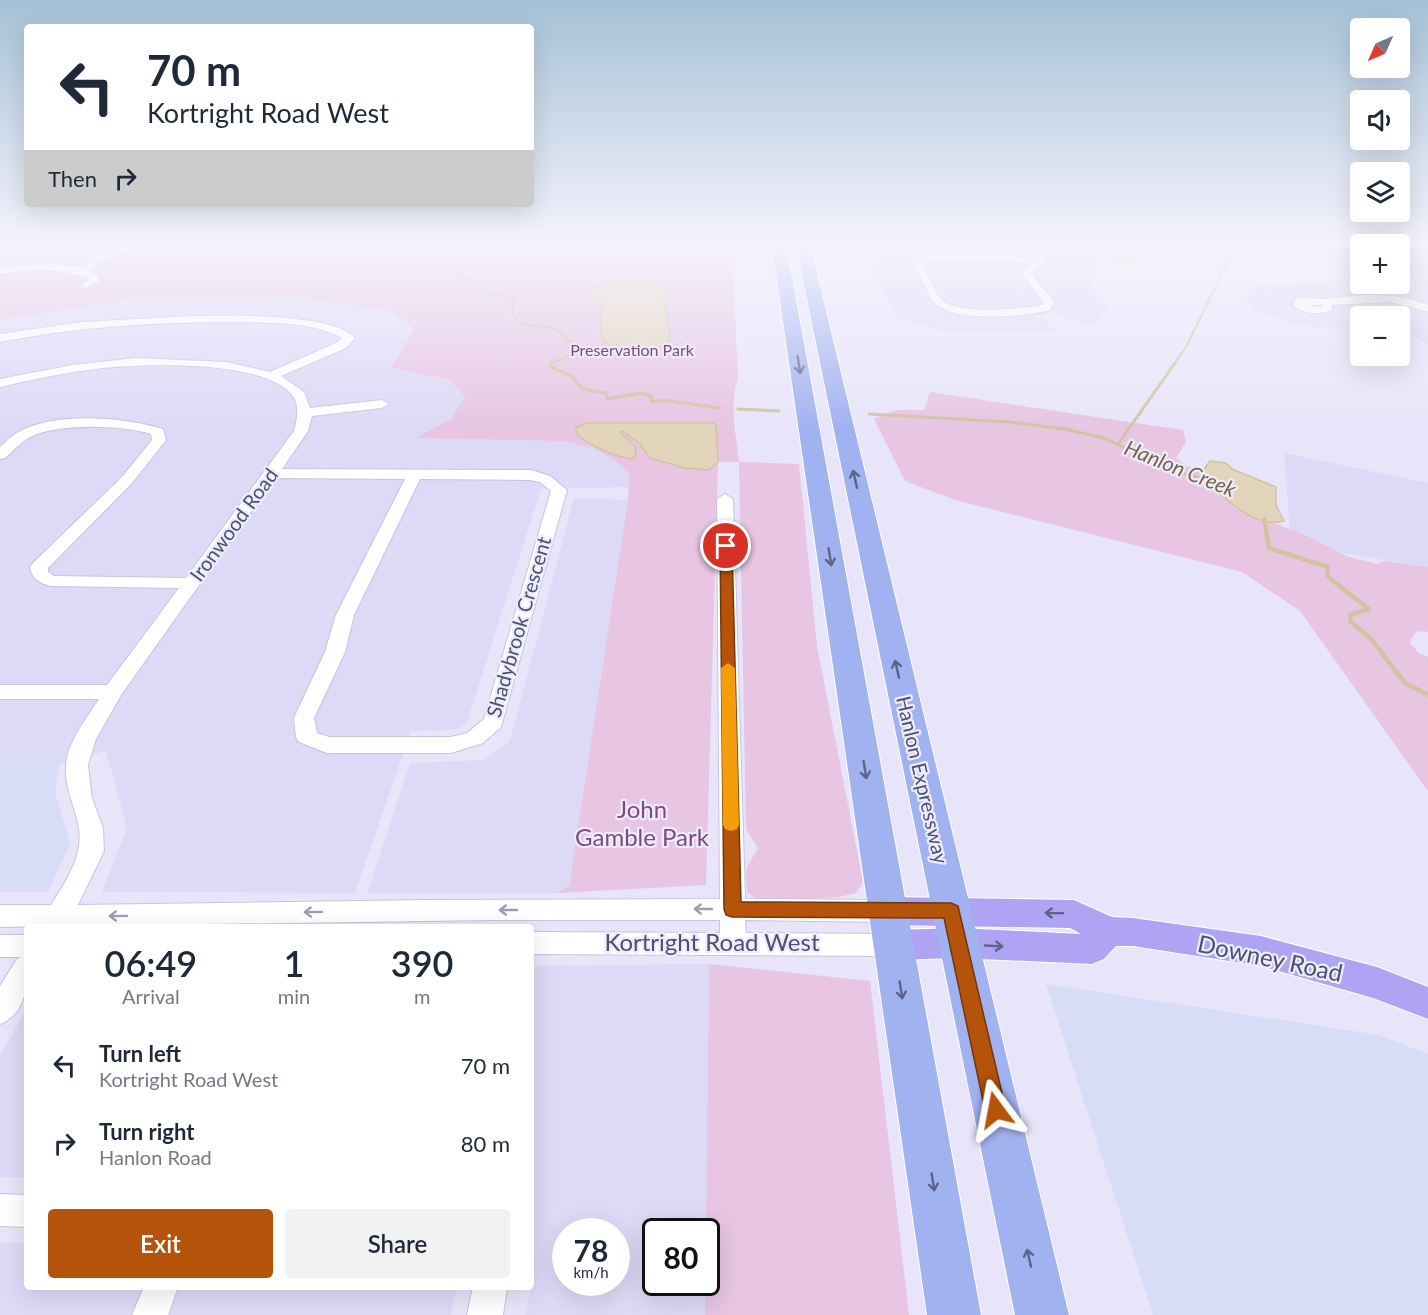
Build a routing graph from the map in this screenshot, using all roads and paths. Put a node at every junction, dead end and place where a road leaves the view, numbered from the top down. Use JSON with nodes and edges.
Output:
{"nodes":[{"id":1,"x":789,"y":306,"type":"edge"},
{"id":2,"x":817,"y":306,"type":"edge"},
{"id":3,"x":946,"y":306,"type":"edge"},
{"id":4,"x":1047,"y":306,"type":"edge"},
{"id":5,"x":0,"y":338,"type":"edge"},
{"id":6,"x":273,"y":375,"type":"junction"},
{"id":7,"x":0,"y":383,"type":"edge"},
{"id":8,"x":382,"y":404,"type":"dead end"},
{"id":9,"x":305,"y":413,"type":"junction"},
{"id":10,"x":0,"y":455,"type":"edge"},
{"id":11,"x":272,"y":473,"type":"junction"},
{"id":12,"x":414,"y":475,"type":"junction"},
{"id":13,"x":725,"y":499,"type":"dead end"},
{"id":14,"x":191,"y":583,"type":"junction"},
{"id":15,"x":0,"y":692,"type":"edge"},
{"id":16,"x":113,"y":692,"type":"junction"},
{"id":17,"x":732,"y":909,"type":"junction"},
{"id":18,"x":0,"y":916,"type":"edge"},
{"id":19,"x":54,"y":921,"type":"edge"},
{"id":20,"x":955,"y":927,"type":"junction"},
{"id":21,"x":890,"y":928,"type":"junction"},
{"id":22,"x":733,"y":943,"type":"junction"},
{"id":23,"x":534,"y":944,"type":"edge"},
{"id":24,"x":0,"y":946,"type":"edge"},
{"id":25,"x":24,"y":946,"type":"edge"},
{"id":26,"x":24,"y":971,"type":"edge"},
{"id":27,"x":1428,"y":1003,"type":"edge"},
{"id":28,"x":0,"y":1011,"type":"edge"},
{"id":29,"x":0,"y":1210,"type":"edge"},
{"id":30,"x":24,"y":1211,"type":"edge"},
{"id":31,"x":160,"y":1290,"type":"edge"},
{"id":32,"x":489,"y":1290,"type":"edge"},
{"id":33,"x":150,"y":1315,"type":"edge"},
{"id":34,"x":485,"y":1315,"type":"edge"},
{"id":35,"x":954,"y":1315,"type":"edge"},
{"id":36,"x":1042,"y":1315,"type":"edge"}],
"edges":[{"from":1,"to":21,"type":"highway","one_way":true},
{"from":20,"to":2,"type":"highway","name":"Hanlon Expressway","one_way":true},
{"from":3,"to":4,"type":"street"},
{"from":5,"to":6,"type":"street"},
{"from":6,"to":7,"type":"street"},
{"from":6,"to":9,"type":"street"},
{"from":8,"to":9,"type":"street"},
{"from":9,"to":11,"type":"street","name":"Ironwood Road"},
{"from":10,"to":14,"type":"street"},
{"from":11,"to":12,"type":"street","name":"Shadybrook Crescent"},
{"from":11,"to":14,"type":"street","name":"Ironwood Road"},
{"from":12,"to":12,"type":"street","name":"Shadybrook Crescent"},
{"from":13,"to":17,"type":"street"},
{"from":14,"to":16,"type":"street","name":"Ironwood Road"},
{"from":15,"to":16,"type":"street"},
{"from":16,"to":19,"type":"street","name":"Ironwood Road"},
{"from":17,"to":19,"type":"street","name":"Kortright Road West","one_way":true},
{"from":17,"to":21,"type":"street","name":"Kortright Road West"},
{"from":17,"to":22,"type":"street"},
{"from":18,"to":19,"type":"street","name":"Kortright Road West"},
{"from":20,"to":21,"type":"main road","name":"Downey Road"},
{"from":20,"to":27,"type":"main road","name":"Downey Road"},
{"from":36,"to":20,"type":"highway","name":"Hanlon Expressway","one_way":true},
{"from":21,"to":22,"type":"street","name":"Kortright Road West"},
{"from":21,"to":35,"type":"highway","one_way":true},
{"from":22,"to":23,"type":"street","name":"Kortright Road West"},
{"from":24,"to":25,"type":"street"},
{"from":26,"to":28,"type":"street"},
{"from":29,"to":30,"type":"street"},
{"from":31,"to":33,"type":"street"},
{"from":32,"to":34,"type":"street"}]}
